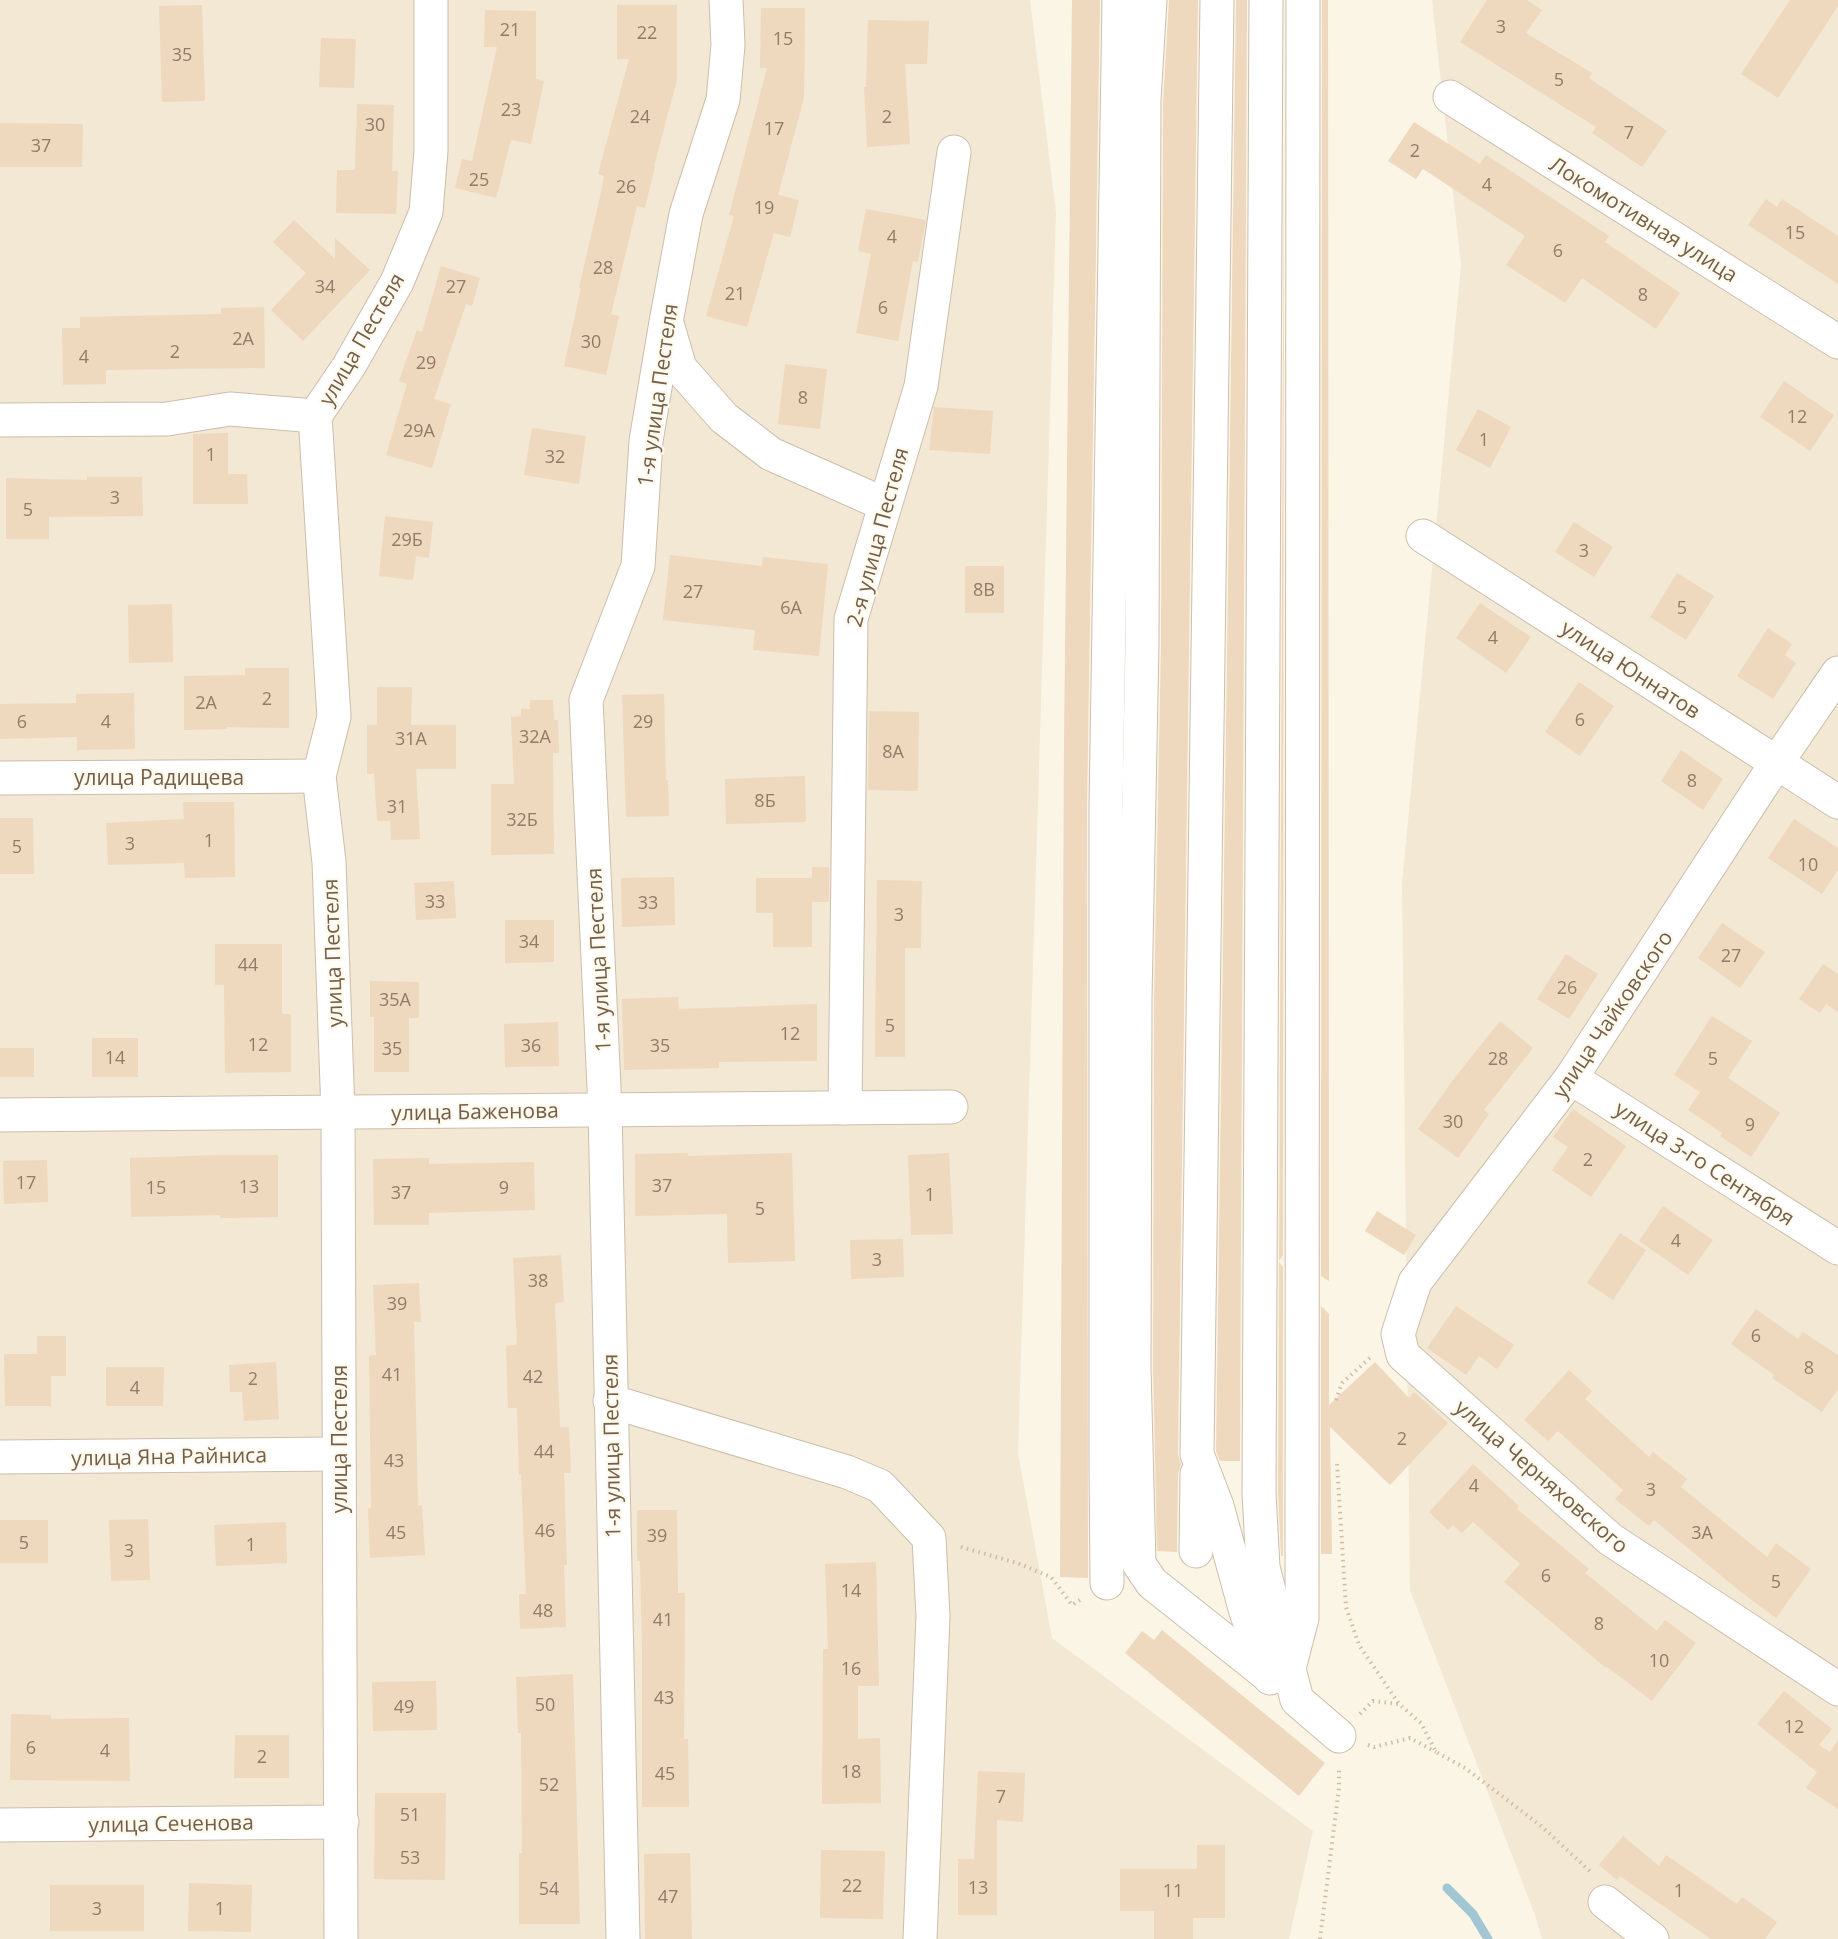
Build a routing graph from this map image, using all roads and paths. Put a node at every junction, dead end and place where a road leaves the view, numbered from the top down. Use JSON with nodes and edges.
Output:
{"nodes":[{"id":1,"x":432,"y":0,"type":"edge"},
{"id":2,"x":726,"y":0,"type":"edge"},
{"id":3,"x":1119,"y":0,"type":"edge"},
{"id":4,"x":1150,"y":0,"type":"edge"},
{"id":5,"x":1217,"y":0,"type":"edge"},
{"id":6,"x":1266,"y":0,"type":"edge"},
{"id":7,"x":1303,"y":0,"type":"edge"},
{"id":8,"x":1450,"y":97,"type":"dead end"},
{"id":9,"x":954,"y":152,"type":"dead end"},
{"id":10,"x":666,"y":322,"type":"junction"},
{"id":11,"x":1838,"y":342,"type":"edge"},
{"id":12,"x":315,"y":416,"type":"junction"},
{"id":13,"x":0,"y":420,"type":"edge"},
{"id":14,"x":884,"y":504,"type":"junction"},
{"id":15,"x":1423,"y":536,"type":"dead end"},
{"id":16,"x":1838,"y":673,"type":"edge"},
{"id":17,"x":1777,"y":762,"type":"junction"},
{"id":18,"x":319,"y":776,"type":"junction"},
{"id":19,"x":0,"y":778,"type":"edge"},
{"id":20,"x":1838,"y":802,"type":"edge"},
{"id":21,"x":1571,"y":1078,"type":"junction"},
{"id":22,"x":951,"y":1107,"type":"dead end"},
{"id":23,"x":846,"y":1108,"type":"junction"},
{"id":24,"x":605,"y":1109,"type":"junction"},
{"id":25,"x":338,"y":1113,"type":"junction"},
{"id":26,"x":0,"y":1115,"type":"edge"},
{"id":27,"x":1838,"y":1248,"type":"edge"},
{"id":28,"x":1400,"y":1345,"type":"junction"},
{"id":29,"x":610,"y":1401,"type":"junction"},
{"id":30,"x":1335,"y":1404,"type":"dead end"},
{"id":31,"x":338,"y":1454,"type":"junction"},
{"id":32,"x":1197,"y":1454,"type":"junction"},
{"id":33,"x":1336,"y":1454,"type":"dead end"},
{"id":34,"x":0,"y":1457,"type":"edge"},
{"id":35,"x":929,"y":1538,"type":"junction"},
{"id":36,"x":1196,"y":1551,"type":"dead end"},
{"id":37,"x":1107,"y":1583,"type":"joint"},
{"id":38,"x":1285,"y":1682,"type":"junction"},
{"id":39,"x":1838,"y":1689,"type":"edge"},
{"id":40,"x":1399,"y":1704,"type":"junction"},
{"id":41,"x":1338,"y":1736,"type":"junction"},
{"id":42,"x":1436,"y":1752,"type":"junction"},
{"id":43,"x":342,"y":1822,"type":"junction"},
{"id":44,"x":0,"y":1825,"type":"edge"},
{"id":45,"x":1605,"y":1902,"type":"joint"},
{"id":46,"x":341,"y":1939,"type":"edge"},
{"id":47,"x":622,"y":1939,"type":"edge"},
{"id":48,"x":920,"y":1939,"type":"edge"},
{"id":49,"x":1320,"y":1939,"type":"edge"},
{"id":50,"x":1652,"y":1939,"type":"edge"}],
"edges":[{"from":1,"to":12,"type":"street","name":"улица Пестеля"},
{"from":2,"to":10,"type":"street","name":"1-я улица Пестеля"},
{"from":3,"to":37,"type":"street"},
{"from":4,"to":38,"type":"street"},
{"from":5,"to":32,"type":"street"},
{"from":6,"to":38,"type":"street"},
{"from":7,"to":38,"type":"street"},
{"from":8,"to":11,"type":"street","name":"Локомотивная улица"},
{"from":9,"to":14,"type":"street","name":"2-я улица Пестеля"},
{"from":10,"to":14,"type":"street"},
{"from":10,"to":24,"type":"street","name":"1-я улица Пестеля"},
{"from":12,"to":13,"type":"street"},
{"from":12,"to":18,"type":"street","name":"улица Пестеля"},
{"from":14,"to":23,"type":"street","name":"2-я улица Пестеля"},
{"from":15,"to":17,"type":"street","name":"улица Юннатов"},
{"from":16,"to":17,"type":"street","name":"улица Чайковского"},
{"from":17,"to":20,"type":"street","name":"улица Юннатов"},
{"from":17,"to":21,"type":"street","name":"улица Чайковского"},
{"from":18,"to":19,"type":"street","name":"улица Радищева"},
{"from":18,"to":25,"type":"street","name":"улица Пестеля"},
{"from":21,"to":27,"type":"street","name":"улица 3-го Сентября"},
{"from":21,"to":28,"type":"street","name":"улица Чайковского"},
{"from":22,"to":23,"type":"street","name":"улица Баженова"},
{"from":23,"to":24,"type":"street","name":"улица Баженова"},
{"from":24,"to":25,"type":"street","name":"улица Баженова"},
{"from":24,"to":29,"type":"street","name":"1-я улица Пестеля"},
{"from":25,"to":26,"type":"street","name":"улица Баженова"},
{"from":25,"to":31,"type":"street","name":"улица Пестеля"},
{"from":28,"to":30,"type":"path"},
{"from":28,"to":39,"type":"street","name":"улица Черняховского"},
{"from":29,"to":35,"type":"street"},
{"from":29,"to":47,"type":"street","name":"1-я улица Пестеля"},
{"from":31,"to":34,"type":"street","name":"улица Яна Райниса"},
{"from":31,"to":43,"type":"street","name":"улица Пестеля"},
{"from":32,"to":36,"type":"street"},
{"from":32,"to":38,"type":"street"},
{"from":33,"to":40,"type":"path"},
{"from":35,"to":37,"type":"path"},
{"from":35,"to":48,"type":"street"},
{"from":38,"to":41,"type":"street"},
{"from":40,"to":41,"type":"path"},
{"from":40,"to":42,"type":"path"},
{"from":41,"to":42,"type":"path"},
{"from":41,"to":49,"type":"path"},
{"from":42,"to":45,"type":"path"},
{"from":43,"to":44,"type":"street","name":"улица Сеченова"},
{"from":43,"to":46,"type":"street","name":"улица Пестеля"},
{"from":45,"to":50,"type":"street"}]}
